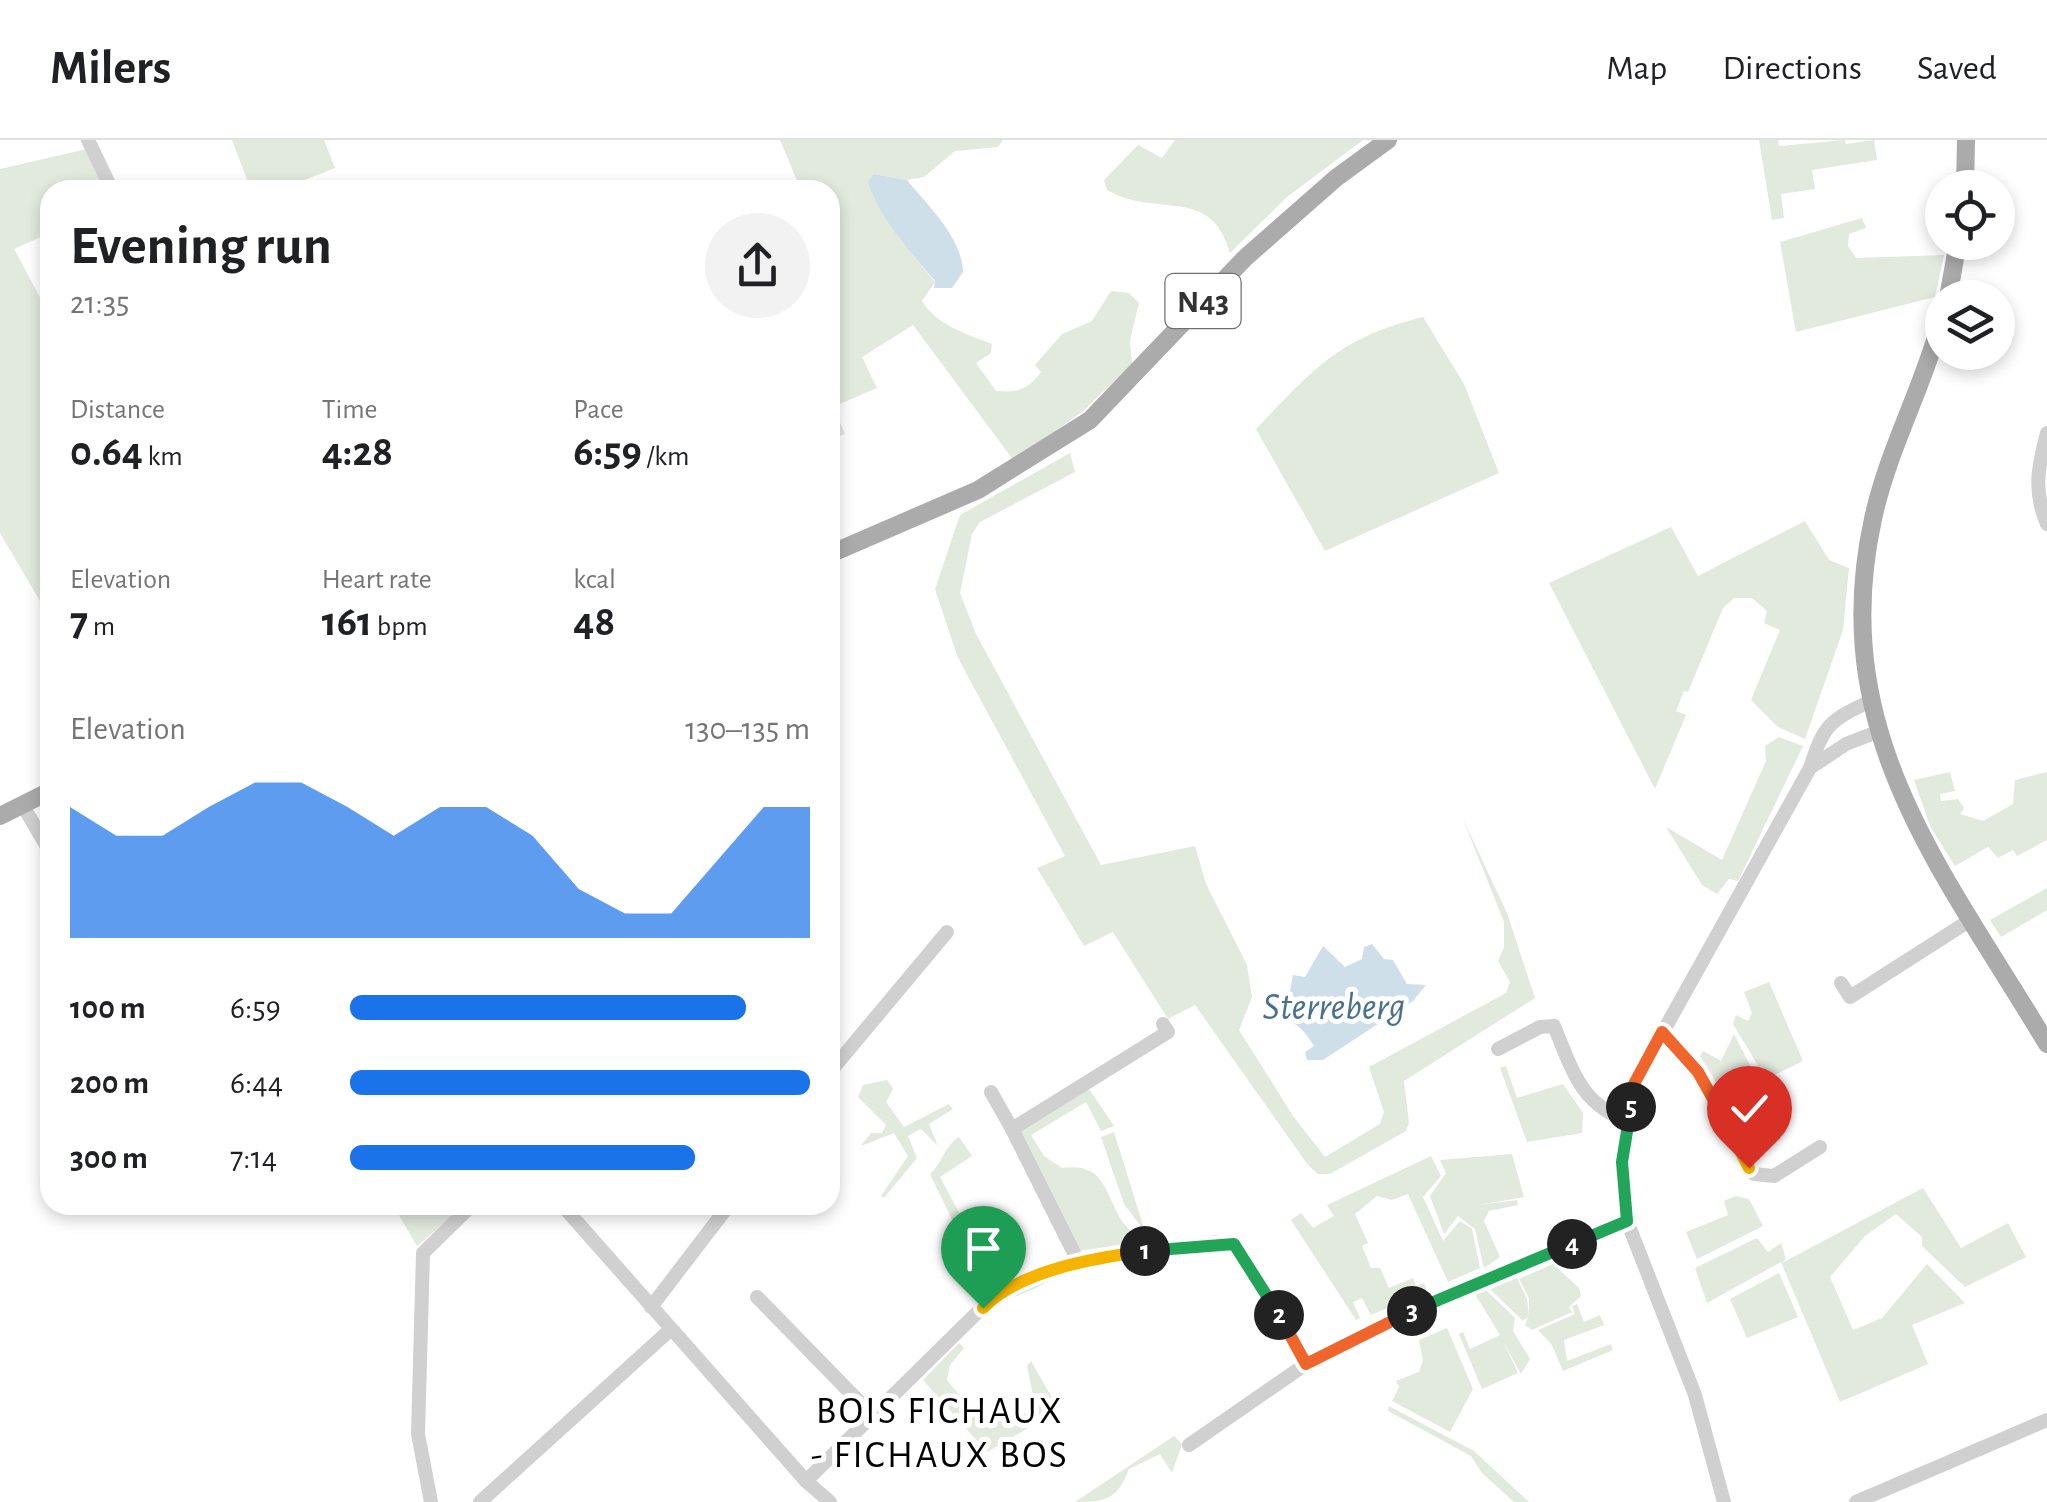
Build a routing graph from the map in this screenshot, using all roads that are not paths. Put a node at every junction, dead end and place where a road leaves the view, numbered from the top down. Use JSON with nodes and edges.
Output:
{"nodes":[{"id":1,"x":88,"y":140,"type":"edge"},
{"id":2,"x":1388,"y":140,"type":"edge"},
{"id":3,"x":1966,"y":140,"type":"edge"},
{"id":4,"x":1965,"y":170,"type":"edge"},
{"id":5,"x":107,"y":180,"type":"edge"},
{"id":6,"x":1925,"y":365,"type":"edge"},
{"id":7,"x":2047,"y":433,"type":"edge"},
{"id":8,"x":2047,"y":524,"type":"edge"},
{"id":9,"x":840,"y":550,"type":"edge"},
{"id":10,"x":1871,"y":702,"type":"junction"},
{"id":11,"x":1878,"y":732,"type":"junction"},
{"id":12,"x":1810,"y":768,"type":"junction"},
{"id":13,"x":40,"y":796,"type":"edge"},
{"id":14,"x":22,"y":804,"type":"junction"},
{"id":15,"x":0,"y":816,"type":"edge"},
{"id":16,"x":40,"y":835,"type":"edge"},
{"id":17,"x":1972,"y":919,"type":"junction"},
{"id":18,"x":947,"y":932,"type":"dead end"},
{"id":19,"x":1841,"y":983,"type":"dead end"},
{"id":20,"x":1163,"y":1024,"type":"dead end"},
{"id":21,"x":1662,"y":1032,"type":"junction"},
{"id":22,"x":2047,"y":1044,"type":"edge"},
{"id":23,"x":1498,"y":1049,"type":"dead end"},
{"id":24,"x":840,"y":1060,"type":"edge"},
{"id":25,"x":991,"y":1092,"type":"dead end"},
{"id":26,"x":1629,"y":1122,"type":"junction"},
{"id":27,"x":1012,"y":1128,"type":"junction"},
{"id":28,"x":1820,"y":1146,"type":"dead end"},
{"id":29,"x":462,"y":1215,"type":"edge"},
{"id":30,"x":571,"y":1215,"type":"edge"},
{"id":31,"x":721,"y":1215,"type":"edge"},
{"id":32,"x":1627,"y":1221,"type":"junction"},
{"id":33,"x":1078,"y":1261,"type":"junction"},
{"id":34,"x":758,"y":1296,"type":"dead end"},
{"id":35,"x":651,"y":1307,"type":"junction"},
{"id":36,"x":670,"y":1330,"type":"junction"},
{"id":37,"x":1306,"y":1364,"type":"junction"},
{"id":38,"x":875,"y":1418,"type":"junction"},
{"id":39,"x":2047,"y":1420,"type":"edge"},
{"id":40,"x":1189,"y":1445,"type":"dead end"},
{"id":41,"x":806,"y":1481,"type":"junction"},
{"id":42,"x":432,"y":1502,"type":"edge"},
{"id":43,"x":480,"y":1502,"type":"edge"},
{"id":44,"x":830,"y":1502,"type":"edge"},
{"id":45,"x":1724,"y":1502,"type":"edge"},
{"id":46,"x":1856,"y":1502,"type":"edge"}],
"edges":[{"from":1,"to":5,"type":"street"},
{"from":2,"to":9,"type":"main road","number":"N43"},
{"from":3,"to":4,"type":"main road"},
{"from":6,"to":10,"type":"main road"},
{"from":7,"to":8,"type":"street"},
{"from":10,"to":11,"type":"main road"},
{"from":10,"to":12,"type":"street"},
{"from":11,"to":12,"type":"street"},
{"from":11,"to":17,"type":"main road"},
{"from":12,"to":21,"type":"street"},
{"from":13,"to":14,"type":"main road"},
{"from":14,"to":15,"type":"main road"},
{"from":14,"to":16,"type":"street"},
{"from":17,"to":19,"type":"street"},
{"from":17,"to":22,"type":"main road"},
{"from":18,"to":24,"type":"street"},
{"from":20,"to":27,"type":"street"},
{"from":21,"to":26,"type":"street"},
{"from":21,"to":28,"type":"street"},
{"from":23,"to":26,"type":"street"},
{"from":25,"to":27,"type":"street"},
{"from":26,"to":32,"type":"street"},
{"from":27,"to":33,"type":"street"},
{"from":29,"to":42,"type":"street"},
{"from":30,"to":35,"type":"street"},
{"from":31,"to":35,"type":"street"},
{"from":32,"to":37,"type":"street"},
{"from":32,"to":45,"type":"street"},
{"from":33,"to":37,"type":"street"},
{"from":33,"to":38,"type":"street"},
{"from":34,"to":38,"type":"street"},
{"from":35,"to":36,"type":"street"},
{"from":36,"to":41,"type":"street"},
{"from":36,"to":43,"type":"street"},
{"from":37,"to":40,"type":"street"},
{"from":38,"to":41,"type":"street"},
{"from":39,"to":46,"type":"street"},
{"from":41,"to":44,"type":"street"}]}
